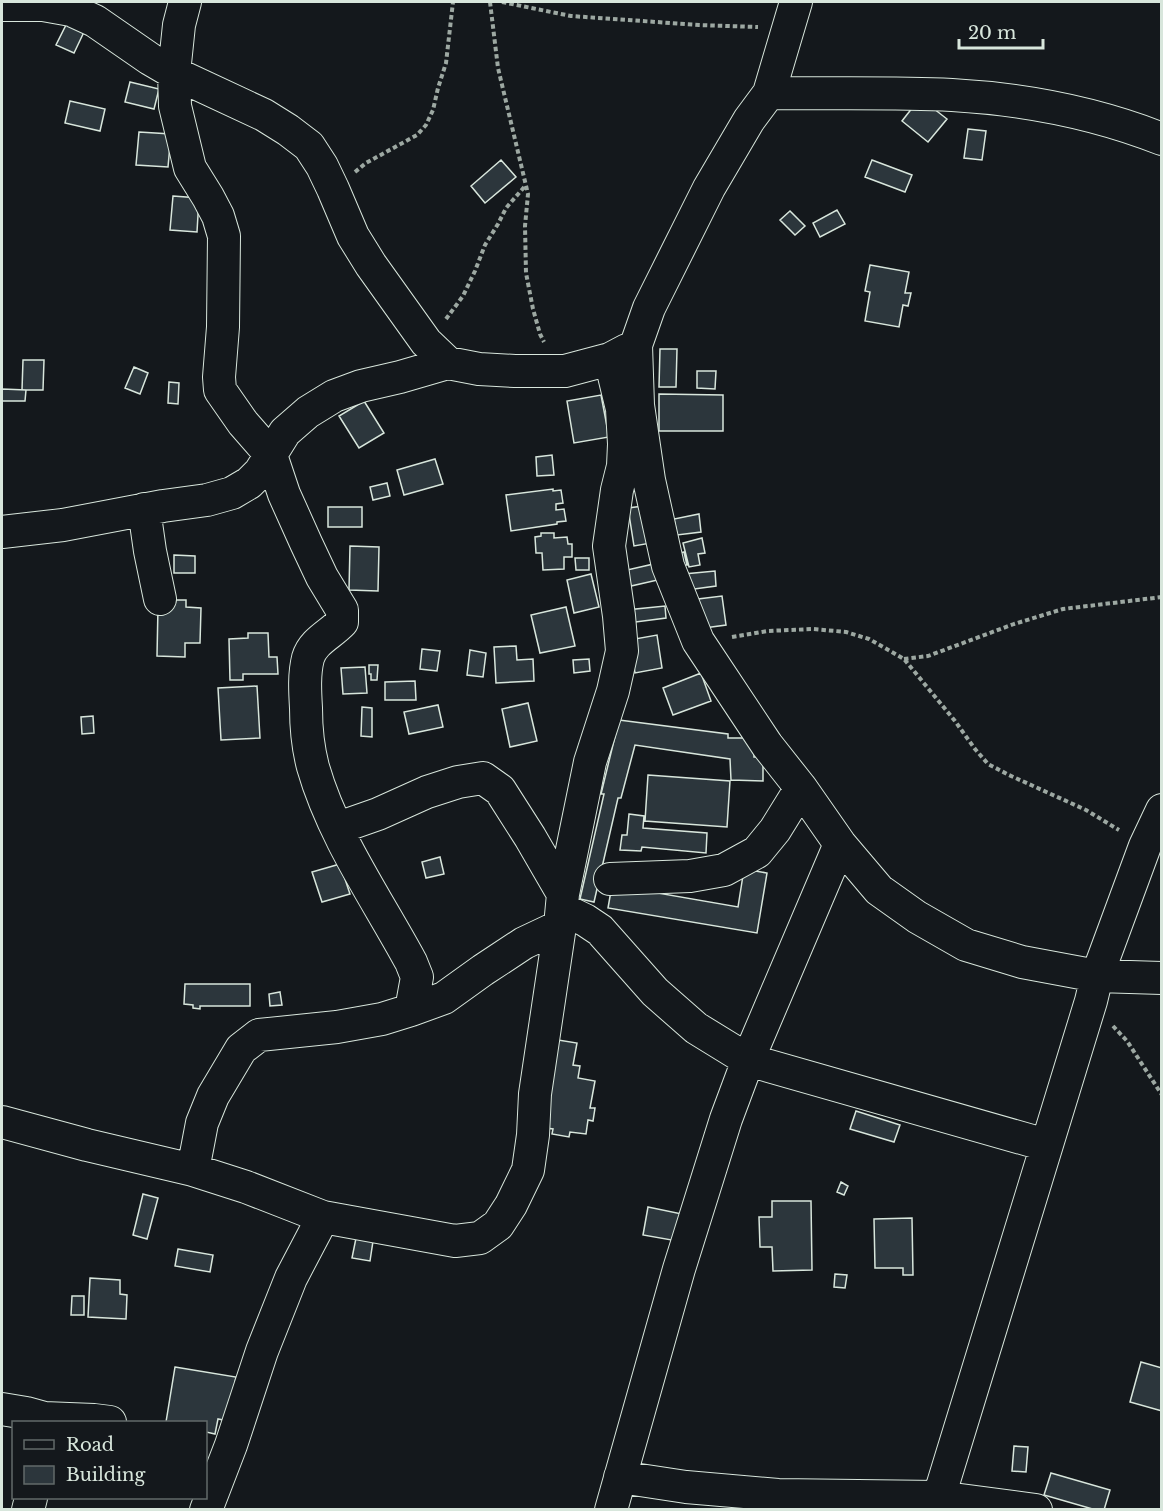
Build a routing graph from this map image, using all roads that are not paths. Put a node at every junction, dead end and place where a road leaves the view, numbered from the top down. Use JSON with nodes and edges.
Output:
{"nodes":[{"id":1,"x":185,"y":2,"type":"edge"},
{"id":2,"x":2,"y":5,"type":"edge"},
{"id":3,"x":793,"y":14,"type":"edge"},
{"id":4,"x":174,"y":73,"type":"junction"},
{"id":5,"x":769,"y":93,"type":"junction"},
{"id":6,"x":1161,"y":139,"type":"edge"},
{"id":7,"x":437,"y":352,"type":"junction"},
{"id":8,"x":623,"y":352,"type":"junction"},
{"id":9,"x":271,"y":455,"type":"junction"},
{"id":10,"x":144,"y":509,"type":"junction"},
{"id":11,"x":2,"y":532,"type":"edge"},
{"id":12,"x":160,"y":599,"type":"dead end"},
{"id":13,"x":801,"y":788,"type":"junction"},
{"id":14,"x":1161,"y":810,"type":"edge"},
{"id":15,"x":338,"y":828,"type":"junction"},
{"id":16,"x":840,"y":844,"type":"junction"},
{"id":17,"x":610,"y":879,"type":"dead end"},
{"id":18,"x":562,"y":910,"type":"junction"},
{"id":19,"x":1161,"y":978,"type":"edge"},
{"id":20,"x":1094,"y":989,"type":"junction"},
{"id":21,"x":411,"y":1010,"type":"junction"},
{"id":22,"x":748,"y":1060,"type":"junction"},
{"id":23,"x":2,"y":1122,"type":"edge"},
{"id":24,"x":1046,"y":1145,"type":"junction"},
{"id":25,"x":193,"y":1170,"type":"junction"},
{"id":26,"x":323,"y":1217,"type":"junction"},
{"id":27,"x":2,"y":1409,"type":"edge"},
{"id":28,"x":44,"y":1420,"type":"edge"},
{"id":29,"x":102,"y":1421,"type":"edge"},
{"id":30,"x":218,"y":1443,"type":"edge"},
{"id":31,"x":620,"y":1477,"type":"junction"},
{"id":32,"x":936,"y":1503,"type":"edge"},
{"id":33,"x":206,"y":1509,"type":"edge"},
{"id":34,"x":611,"y":1509,"type":"edge"},
{"id":35,"x":1036,"y":1509,"type":"edge"}],
"edges":[{"from":1,"to":4,"type":"street"},
{"from":2,"to":4,"type":"street"},
{"from":3,"to":5,"type":"street"},
{"from":4,"to":7,"type":"street"},
{"from":4,"to":9,"type":"street"},
{"from":5,"to":6,"type":"street"},
{"from":5,"to":8,"type":"street"},
{"from":7,"to":8,"type":"street"},
{"from":7,"to":9,"type":"street"},
{"from":8,"to":13,"type":"street"},
{"from":8,"to":18,"type":"street"},
{"from":9,"to":10,"type":"street"},
{"from":9,"to":15,"type":"street"},
{"from":10,"to":11,"type":"street"},
{"from":10,"to":12,"type":"street"},
{"from":13,"to":16,"type":"street"},
{"from":13,"to":17,"type":"street"},
{"from":14,"to":20,"type":"street"},
{"from":15,"to":18,"type":"street"},
{"from":15,"to":21,"type":"street"},
{"from":16,"to":20,"type":"street"},
{"from":16,"to":22,"type":"street"},
{"from":18,"to":21,"type":"street"},
{"from":18,"to":22,"type":"street"},
{"from":18,"to":26,"type":"street"},
{"from":19,"to":20,"type":"street"},
{"from":20,"to":24,"type":"street"},
{"from":21,"to":25,"type":"street"},
{"from":22,"to":24,"type":"street"},
{"from":22,"to":31,"type":"street"},
{"from":23,"to":25,"type":"street"},
{"from":24,"to":32,"type":"street"},
{"from":25,"to":26,"type":"street"},
{"from":26,"to":30,"type":"street"},
{"from":27,"to":28,"type":"street"},
{"from":28,"to":29,"type":"street"},
{"from":30,"to":33,"type":"street"},
{"from":31,"to":32,"type":"street"},
{"from":31,"to":34,"type":"street"},
{"from":32,"to":35,"type":"street"}]}
